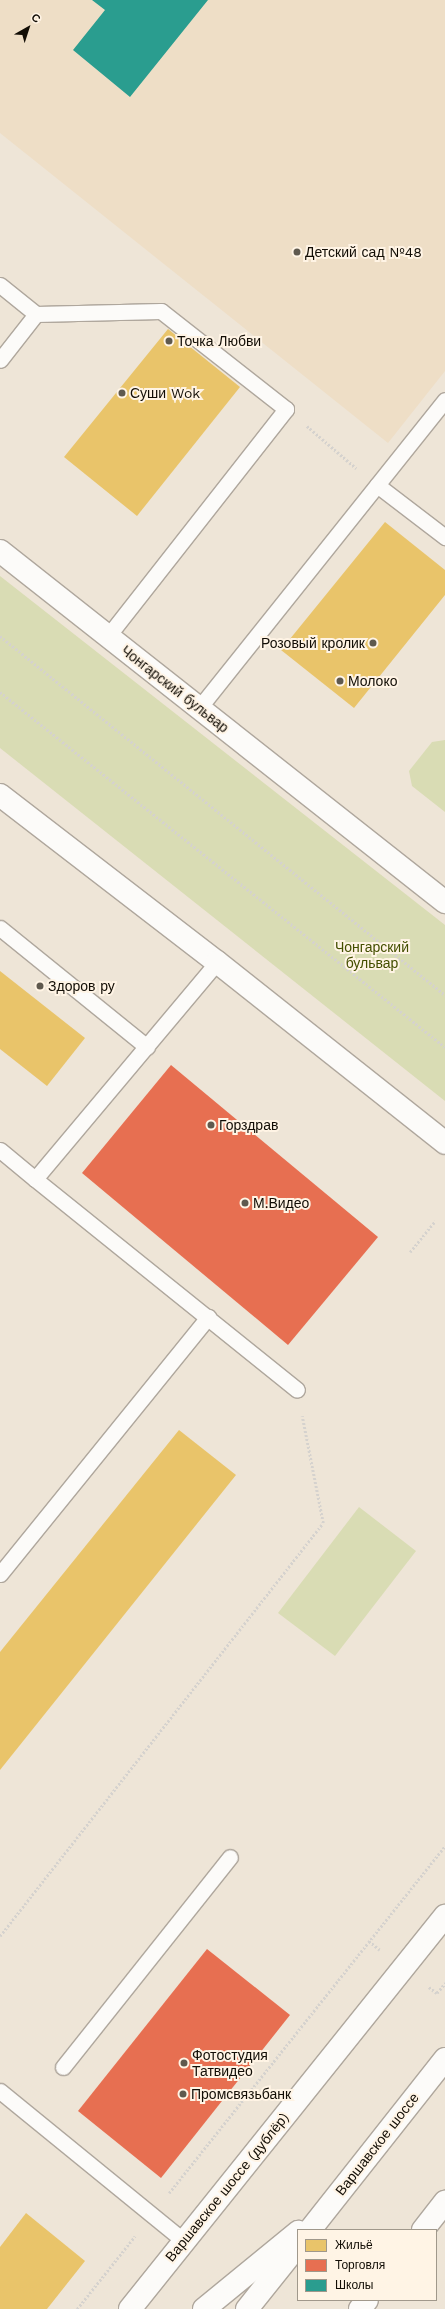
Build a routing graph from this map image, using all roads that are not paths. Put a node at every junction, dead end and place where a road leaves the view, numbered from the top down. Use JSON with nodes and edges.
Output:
{"nodes":[{"id":1,"x":0,"y":285,"type":"edge"},
{"id":2,"x":36,"y":314,"type":"junction"},
{"id":3,"x":0,"y":360,"type":"edge"},
{"id":4,"x":445,"y":400,"type":"edge"},
{"id":5,"x":377,"y":485,"type":"junction"},
{"id":6,"x":445,"y":537,"type":"edge"},
{"id":7,"x":0,"y":551,"type":"edge"},
{"id":8,"x":108,"y":636,"type":"junction"},
{"id":9,"x":199,"y":708,"type":"junction"},
{"id":10,"x":0,"y":795,"type":"edge"},
{"id":11,"x":445,"y":902,"type":"edge"},
{"id":12,"x":0,"y":928,"type":"edge"},
{"id":13,"x":217,"y":962,"type":"junction"},
{"id":14,"x":147,"y":1047,"type":"junction"},
{"id":15,"x":445,"y":1143,"type":"edge"},
{"id":16,"x":0,"y":1150,"type":"edge"},
{"id":17,"x":35,"y":1179,"type":"junction"},
{"id":18,"x":208,"y":1317,"type":"junction"},
{"id":19,"x":297,"y":1390,"type":"road end"},
{"id":20,"x":0,"y":1574,"type":"edge"},
{"id":21,"x":230,"y":1857,"type":"dead end"},
{"id":22,"x":445,"y":1916,"type":"edge"},
{"id":23,"x":445,"y":2059,"type":"edge"},
{"id":24,"x":63,"y":2067,"type":"dead end"},
{"id":25,"x":0,"y":2091,"type":"edge"},
{"id":26,"x":445,"y":2202,"type":"edge"},
{"id":27,"x":327,"y":2208,"type":"junction"},
{"id":28,"x":301,"y":2229,"type":"edge"},
{"id":29,"x":311,"y":2229,"type":"edge"},
{"id":30,"x":424,"y":2229,"type":"edge"},
{"id":31,"x":297,"y":2233,"type":"edge"},
{"id":32,"x":184,"y":2240,"type":"junction"},
{"id":33,"x":297,"y":2246,"type":"edge"},
{"id":34,"x":366,"y":2301,"type":"edge"},
{"id":35,"x":130,"y":2309,"type":"edge"},
{"id":36,"x":204,"y":2309,"type":"edge"},
{"id":37,"x":247,"y":2309,"type":"edge"},
{"id":38,"x":360,"y":2309,"type":"edge"}],
"edges":[{"from":1,"to":2,"type":"lane"},
{"from":2,"to":3,"type":"lane"},
{"from":2,"to":8,"type":"lane"},
{"from":4,"to":5,"type":"lane"},
{"from":5,"to":6,"type":"lane"},
{"from":5,"to":9,"type":"lane"},
{"from":7,"to":8,"type":"main road","name":"Чонгарский бульвар"},
{"from":8,"to":9,"type":"main road","name":"Чонгарский бульвар"},
{"from":9,"to":11,"type":"main road","name":"Чонгарский бульвар"},
{"from":10,"to":13,"type":"main road"},
{"from":12,"to":14,"type":"lane"},
{"from":13,"to":14,"type":"lane"},
{"from":13,"to":15,"type":"main road"},
{"from":14,"to":17,"type":"lane"},
{"from":16,"to":17,"type":"lane"},
{"from":17,"to":18,"type":"lane"},
{"from":18,"to":19,"type":"lane"},
{"from":18,"to":20,"type":"lane"},
{"from":21,"to":24,"type":"lane"},
{"from":22,"to":32,"type":"main road","name":"Варшавское шоссе (дублёр)"},
{"from":23,"to":27,"type":"main road","name":"Варшавское шоссе"},
{"from":25,"to":32,"type":"lane"},
{"from":26,"to":30,"type":"main road"},
{"from":27,"to":28,"type":"main road"},
{"from":27,"to":29,"type":"main road","name":"Варшавское шоссе"},
{"from":31,"to":36,"type":"main road"},
{"from":32,"to":35,"type":"main road","name":"Варшавское шоссе (дублёр)"},
{"from":33,"to":37,"type":"main road"},
{"from":34,"to":38,"type":"main road"}]}
